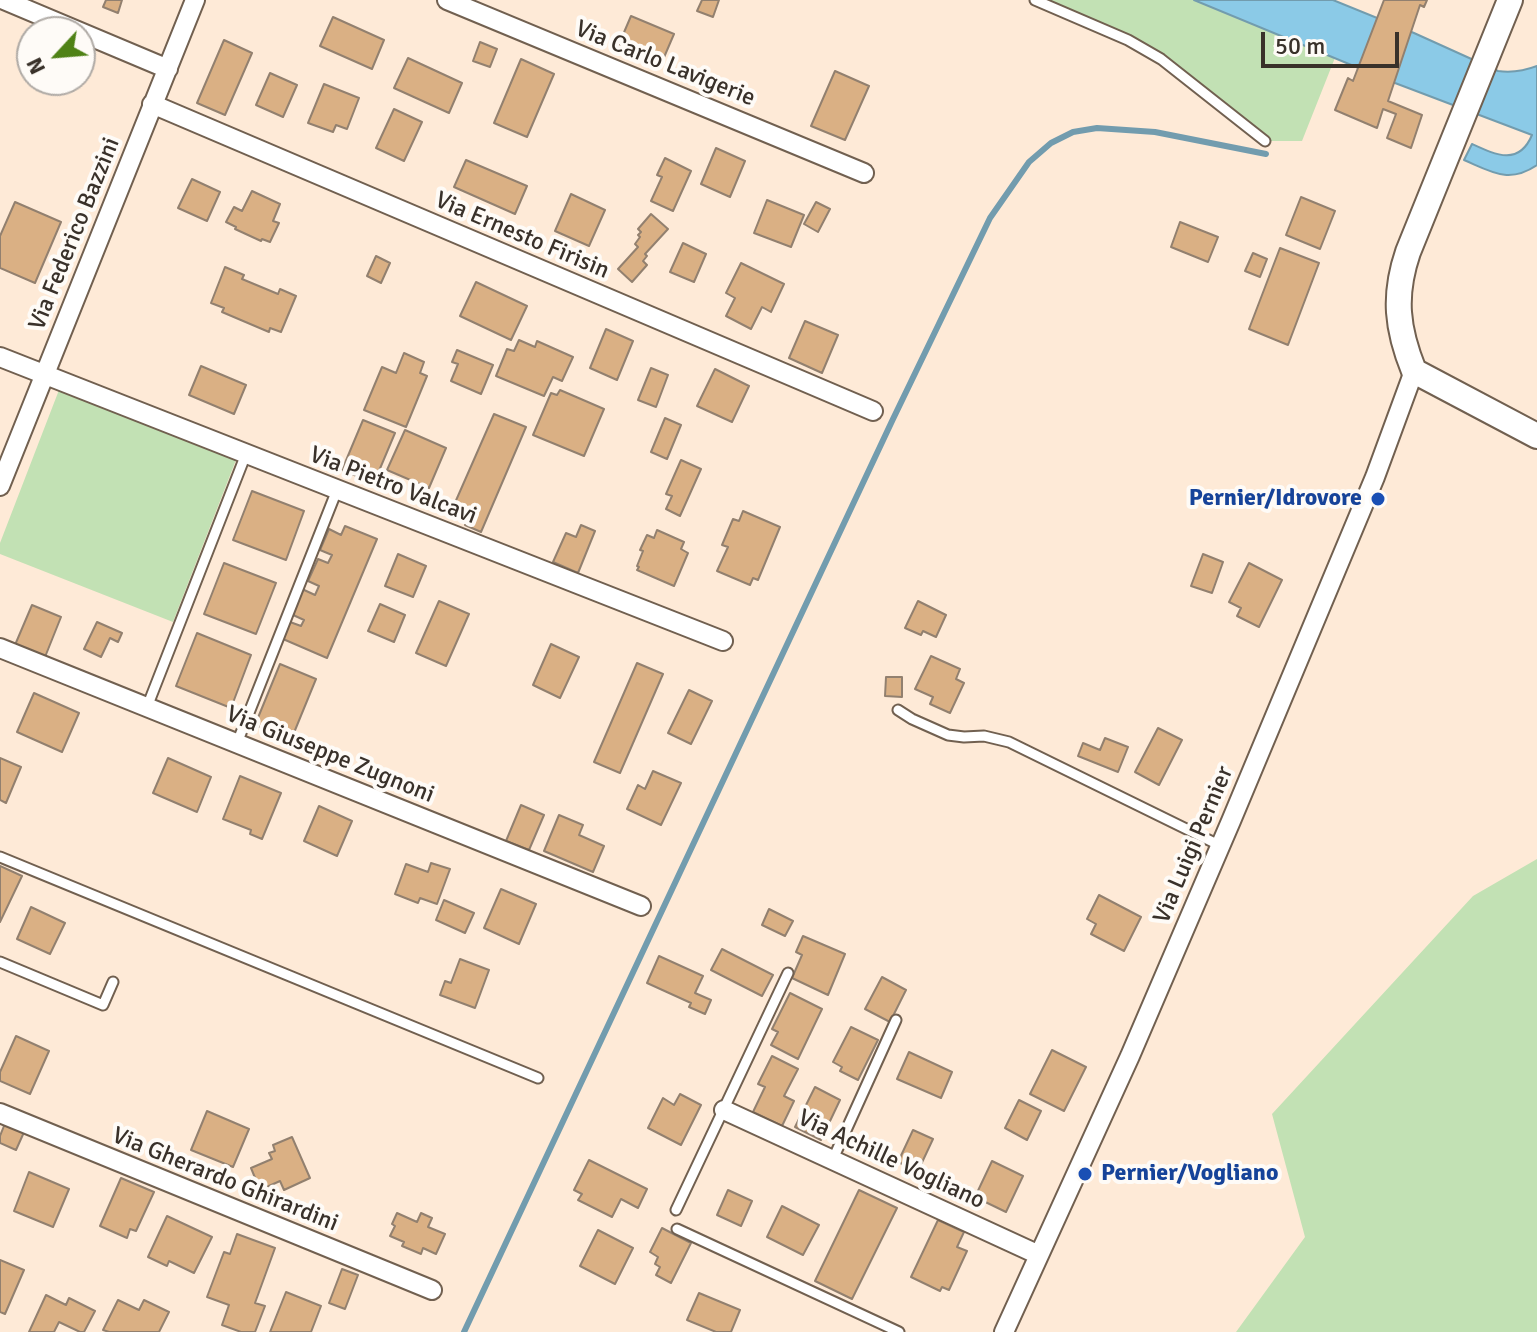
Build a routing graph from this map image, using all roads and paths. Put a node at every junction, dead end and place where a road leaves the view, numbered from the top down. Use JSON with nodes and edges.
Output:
{"nodes":[{"id":1,"x":4,"y":0,"type":"edge"},
{"id":2,"x":195,"y":0,"type":"edge"},
{"id":3,"x":447,"y":0,"type":"edge"},
{"id":4,"x":1035,"y":0,"type":"edge"},
{"id":5,"x":1510,"y":0,"type":"edge"},
{"id":6,"x":168,"y":69,"type":"junction"},
{"id":7,"x":152,"y":104,"type":"junction"},
{"id":8,"x":1265,"y":141,"type":"dead end"},
{"id":9,"x":864,"y":173,"type":"dead end"},
{"id":10,"x":0,"y":357,"type":"edge"},
{"id":11,"x":1414,"y":371,"type":"junction"},
{"id":12,"x":45,"y":376,"type":"junction"},
{"id":13,"x":873,"y":411,"type":"dead end"},
{"id":14,"x":1537,"y":436,"type":"edge"},
{"id":15,"x":246,"y":454,"type":"junction"},
{"id":16,"x":0,"y":486,"type":"edge"},
{"id":17,"x":337,"y":490,"type":"junction"},
{"id":18,"x":723,"y":641,"type":"dead end"},
{"id":19,"x":0,"y":648,"type":"edge"},
{"id":20,"x":147,"y":707,"type":"junction"},
{"id":21,"x":898,"y":710,"type":"dead end"},
{"id":22,"x":237,"y":743,"type":"junction"},
{"id":23,"x":1221,"y":846,"type":"junction"},
{"id":24,"x":0,"y":857,"type":"edge"},
{"id":25,"x":641,"y":906,"type":"dead end"},
{"id":26,"x":0,"y":962,"type":"edge"},
{"id":27,"x":788,"y":973,"type":"dead end"},
{"id":28,"x":113,"y":982,"type":"dead end"},
{"id":29,"x":896,"y":1020,"type":"dead end"},
{"id":30,"x":538,"y":1078,"type":"dead end"},
{"id":31,"x":724,"y":1110,"type":"junction"},
{"id":32,"x":0,"y":1113,"type":"edge"},
{"id":33,"x":833,"y":1159,"type":"junction"},
{"id":34,"x":676,"y":1210,"type":"dead end"},
{"id":35,"x":677,"y":1229,"type":"dead end"},
{"id":36,"x":1039,"y":1255,"type":"junction"},
{"id":37,"x":432,"y":1290,"type":"dead end"},
{"id":38,"x":899,"y":1332,"type":"edge"},
{"id":39,"x":1004,"y":1332,"type":"edge"}],
"edges":[{"from":1,"to":6,"type":"street"},
{"from":2,"to":6,"type":"street","name":"Via Federico Bazzini"},
{"from":3,"to":9,"type":"street","name":"Via Carlo Lavigerie"},
{"from":4,"to":8,"type":"lane"},
{"from":5,"to":11,"type":"street"},
{"from":6,"to":7,"type":"street","name":"Via Federico Bazzini"},
{"from":7,"to":12,"type":"street","name":"Via Federico Bazzini"},
{"from":7,"to":13,"type":"street","name":"Via Ernesto Firisin"},
{"from":10,"to":12,"type":"street","name":"Via Pietro Valcavi"},
{"from":11,"to":14,"type":"street"},
{"from":11,"to":23,"type":"street","name":"Via Luigi Pernier"},
{"from":12,"to":15,"type":"street","name":"Via Pietro Valcavi"},
{"from":12,"to":16,"type":"street","name":"Via Federico Bazzini"},
{"from":15,"to":17,"type":"street","name":"Via Pietro Valcavi"},
{"from":15,"to":20,"type":"lane"},
{"from":17,"to":18,"type":"street","name":"Via Pietro Valcavi"},
{"from":17,"to":22,"type":"lane"},
{"from":19,"to":20,"type":"street","name":"Via Giuseppe Zugnoni"},
{"from":20,"to":22,"type":"street","name":"Via Giuseppe Zugnoni"},
{"from":21,"to":23,"type":"lane"},
{"from":22,"to":25,"type":"street","name":"Via Giuseppe Zugnoni"},
{"from":23,"to":36,"type":"street","name":"Via Luigi Pernier"},
{"from":24,"to":30,"type":"lane"},
{"from":26,"to":28,"type":"lane"},
{"from":27,"to":31,"type":"lane"},
{"from":29,"to":33,"type":"lane"},
{"from":31,"to":33,"type":"street","name":"Via Achille Vogliano"},
{"from":31,"to":34,"type":"lane"},
{"from":32,"to":37,"type":"street","name":"Via Gherardo Ghirardini"},
{"from":33,"to":36,"type":"street","name":"Via Achille Vogliano"},
{"from":35,"to":38,"type":"lane"},
{"from":36,"to":39,"type":"street","name":"Via Luigi Pernier"}]}
